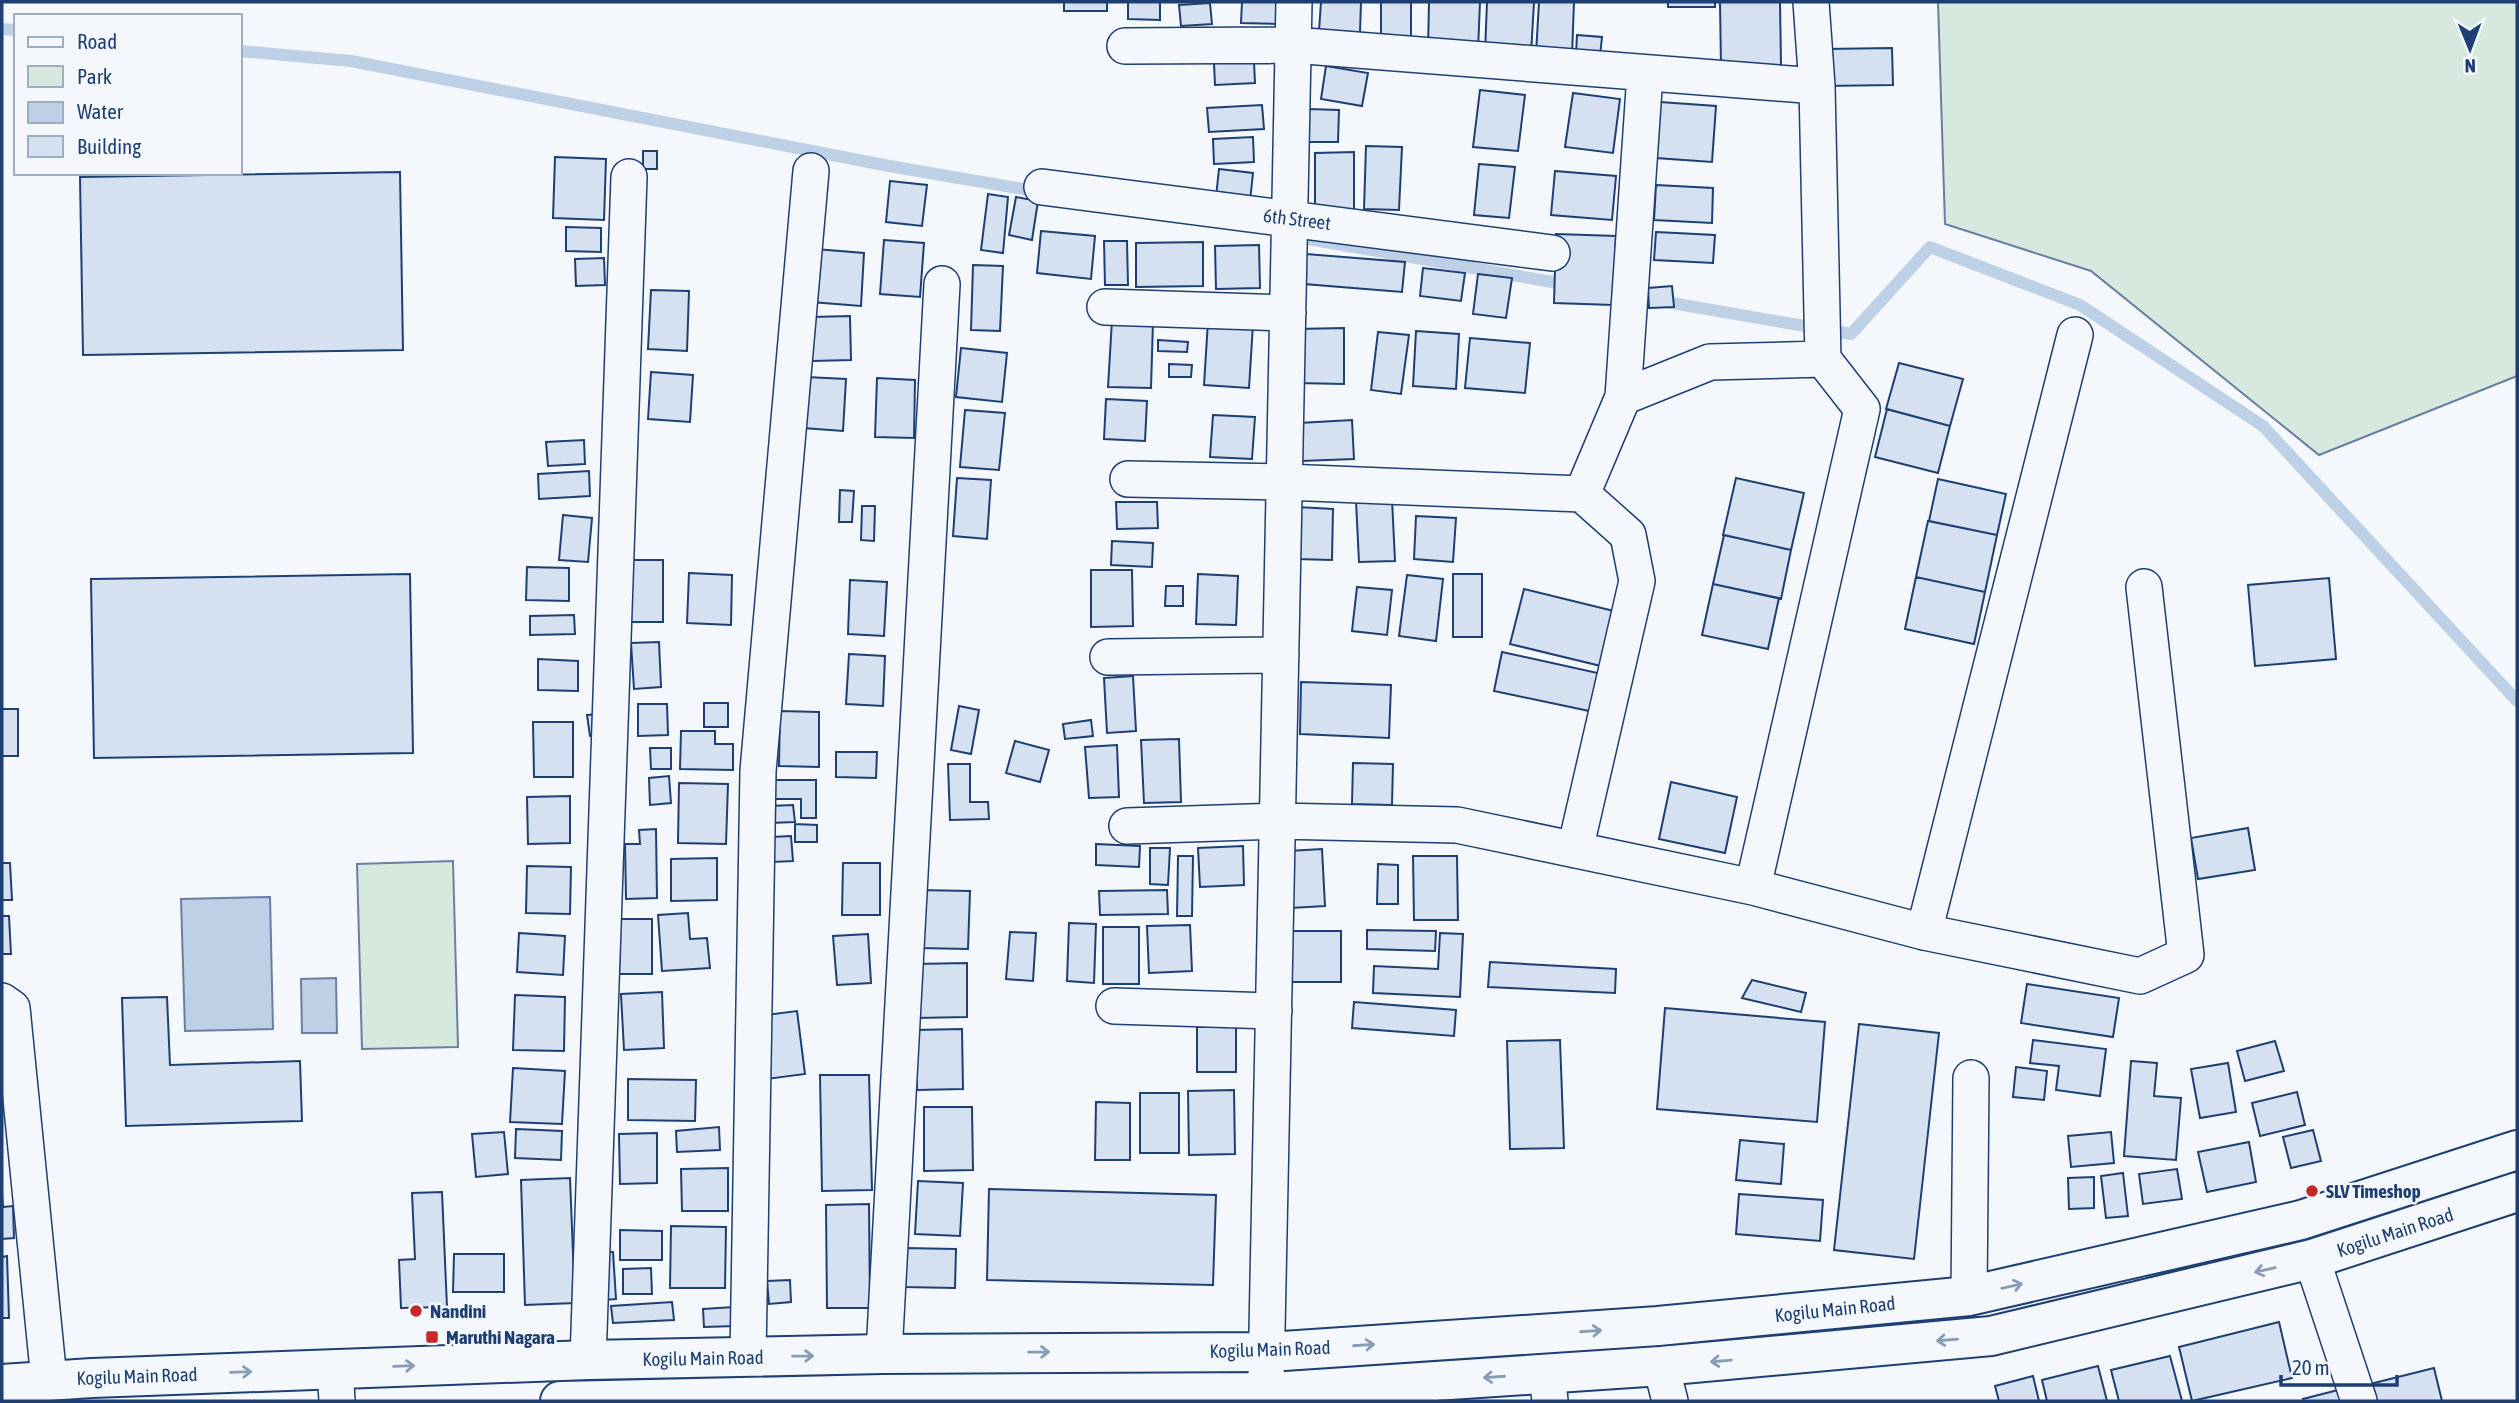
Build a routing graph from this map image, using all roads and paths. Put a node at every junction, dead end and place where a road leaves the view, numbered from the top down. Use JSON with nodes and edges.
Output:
{"nodes":[{"id":1,"x":1294,"y":2,"type":"edge"},
{"id":2,"x":1811,"y":2,"type":"edge"},
{"id":3,"x":1293,"y":45,"type":"junction"},
{"id":4,"x":1125,"y":46,"type":"dead end"},
{"id":5,"x":1645,"y":74,"type":"junction"},
{"id":6,"x":1816,"y":86,"type":"junction"},
{"id":7,"x":811,"y":172,"type":"dead end"},
{"id":8,"x":629,"y":177,"type":"dead end"},
{"id":9,"x":1042,"y":187,"type":"dead end"},
{"id":10,"x":1290,"y":218,"type":"junction"},
{"id":11,"x":1552,"y":253,"type":"dead end"},
{"id":12,"x":942,"y":284,"type":"dead end"},
{"id":13,"x":1105,"y":307,"type":"dead end"},
{"id":14,"x":1288,"y":313,"type":"junction"},
{"id":15,"x":2075,"y":335,"type":"dead end"},
{"id":16,"x":1823,"y":359,"type":"junction"},
{"id":17,"x":1623,"y":397,"type":"junction"},
{"id":18,"x":1128,"y":479,"type":"dead end"},
{"id":19,"x":1285,"y":482,"type":"junction"},
{"id":20,"x":1582,"y":494,"type":"junction"},
{"id":21,"x":2144,"y":587,"type":"dead end"},
{"id":22,"x":1281,"y":655,"type":"junction"},
{"id":23,"x":1108,"y":656,"type":"dead end"},
{"id":24,"x":1278,"y":821,"type":"junction"},
{"id":25,"x":1127,"y":825,"type":"dead end"},
{"id":26,"x":1575,"y":850,"type":"junction"},
{"id":27,"x":1753,"y":887,"type":"junction"},
{"id":28,"x":1924,"y":932,"type":"junction"},
{"id":29,"x":2,"y":1001,"type":"edge"},
{"id":30,"x":1114,"y":1006,"type":"dead end"},
{"id":31,"x":1274,"y":1012,"type":"junction"},
{"id":32,"x":1971,"y":1078,"type":"dead end"},
{"id":33,"x":11,"y":1098,"type":"edge"},
{"id":34,"x":2517,"y":1150,"type":"edge"},
{"id":35,"x":2517,"y":1192,"type":"edge"},
{"id":36,"x":2312,"y":1259,"type":"junction"},
{"id":37,"x":1969,"y":1296,"type":"junction"},
{"id":38,"x":1141,"y":1351,"type":"junction"},
{"id":39,"x":1268,"y":1352,"type":"junction"},
{"id":40,"x":884,"y":1354,"type":"junction"},
{"id":41,"x":748,"y":1357,"type":"junction"},
{"id":42,"x":588,"y":1360,"type":"junction"},
{"id":43,"x":49,"y":1380,"type":"junction"},
{"id":44,"x":2,"y":1384,"type":"edge"},
{"id":45,"x":1665,"y":1384,"type":"edge"},
{"id":46,"x":336,"y":1385,"type":"edge"},
{"id":47,"x":1548,"y":1387,"type":"edge"},
{"id":48,"x":1266,"y":1392,"type":"junction"},
{"id":49,"x":1421,"y":1392,"type":"edge"},
{"id":50,"x":1142,"y":1396,"type":"edge"},
{"id":51,"x":560,"y":1401,"type":"edge"},
{"id":52,"x":2359,"y":1401,"type":"edge"}],
"edges":[{"from":1,"to":3,"type":"street"},
{"from":2,"to":6,"type":"street"},
{"from":3,"to":4,"type":"street"},
{"from":3,"to":5,"type":"street"},
{"from":3,"to":10,"type":"street"},
{"from":5,"to":6,"type":"street"},
{"from":5,"to":17,"type":"street"},
{"from":6,"to":16,"type":"street"},
{"from":7,"to":41,"type":"street"},
{"from":8,"to":42,"type":"street"},
{"from":9,"to":10,"type":"street","name":"6th Street"},
{"from":10,"to":11,"type":"street","name":"6th Street"},
{"from":10,"to":14,"type":"street"},
{"from":12,"to":40,"type":"street"},
{"from":13,"to":14,"type":"street"},
{"from":14,"to":19,"type":"street"},
{"from":15,"to":28,"type":"street"},
{"from":16,"to":17,"type":"street"},
{"from":16,"to":27,"type":"street"},
{"from":17,"to":20,"type":"street"},
{"from":18,"to":19,"type":"street"},
{"from":19,"to":20,"type":"street"},
{"from":19,"to":22,"type":"street"},
{"from":20,"to":26,"type":"street"},
{"from":21,"to":28,"type":"street"},
{"from":22,"to":23,"type":"street"},
{"from":22,"to":24,"type":"street"},
{"from":24,"to":25,"type":"street"},
{"from":24,"to":26,"type":"street"},
{"from":24,"to":31,"type":"street"},
{"from":26,"to":27,"type":"street"},
{"from":27,"to":28,"type":"street"},
{"from":29,"to":33,"type":"street"},
{"from":30,"to":31,"type":"street"},
{"from":31,"to":39,"type":"street"},
{"from":32,"to":37,"type":"street"},
{"from":33,"to":43,"type":"street"},
{"from":37,"to":34,"type":"main road","name":"Kogilu Main Road","one_way":true},
{"from":35,"to":36,"type":"main road","name":"Kogilu Main Road"},
{"from":36,"to":45,"type":"main road","name":"Kogilu Main Road","one_way":true},
{"from":36,"to":52,"type":"street"},
{"from":39,"to":37,"type":"main road","name":"Kogilu Main Road","one_way":true},
{"from":38,"to":39,"type":"main road","name":"Kogilu Main Road"},
{"from":40,"to":38,"type":"main road","name":"Kogilu Main Road","one_way":true},
{"from":38,"to":50,"type":"street"},
{"from":39,"to":48,"type":"street"},
{"from":41,"to":40,"type":"main road","name":"Kogilu Main Road","one_way":true},
{"from":41,"to":42,"type":"main road","name":"Kogilu Main Road"},
{"from":46,"to":42,"type":"main road","name":"Kogilu Main Road","one_way":true},
{"from":43,"to":44,"type":"main road","name":"Kogilu Main Road"},
{"from":43,"to":46,"type":"main road","name":"Kogilu Main Road","one_way":true},
{"from":45,"to":47,"type":"main road","name":"Kogilu Main Road"},
{"from":47,"to":49,"type":"main road","name":"Kogilu Main Road","one_way":true},
{"from":48,"to":49,"type":"main road","name":"Kogilu Main Road"},
{"from":48,"to":50,"type":"main road","name":"Kogilu Main Road"},
{"from":50,"to":51,"type":"main road","name":"Kogilu Main Road"}]}
